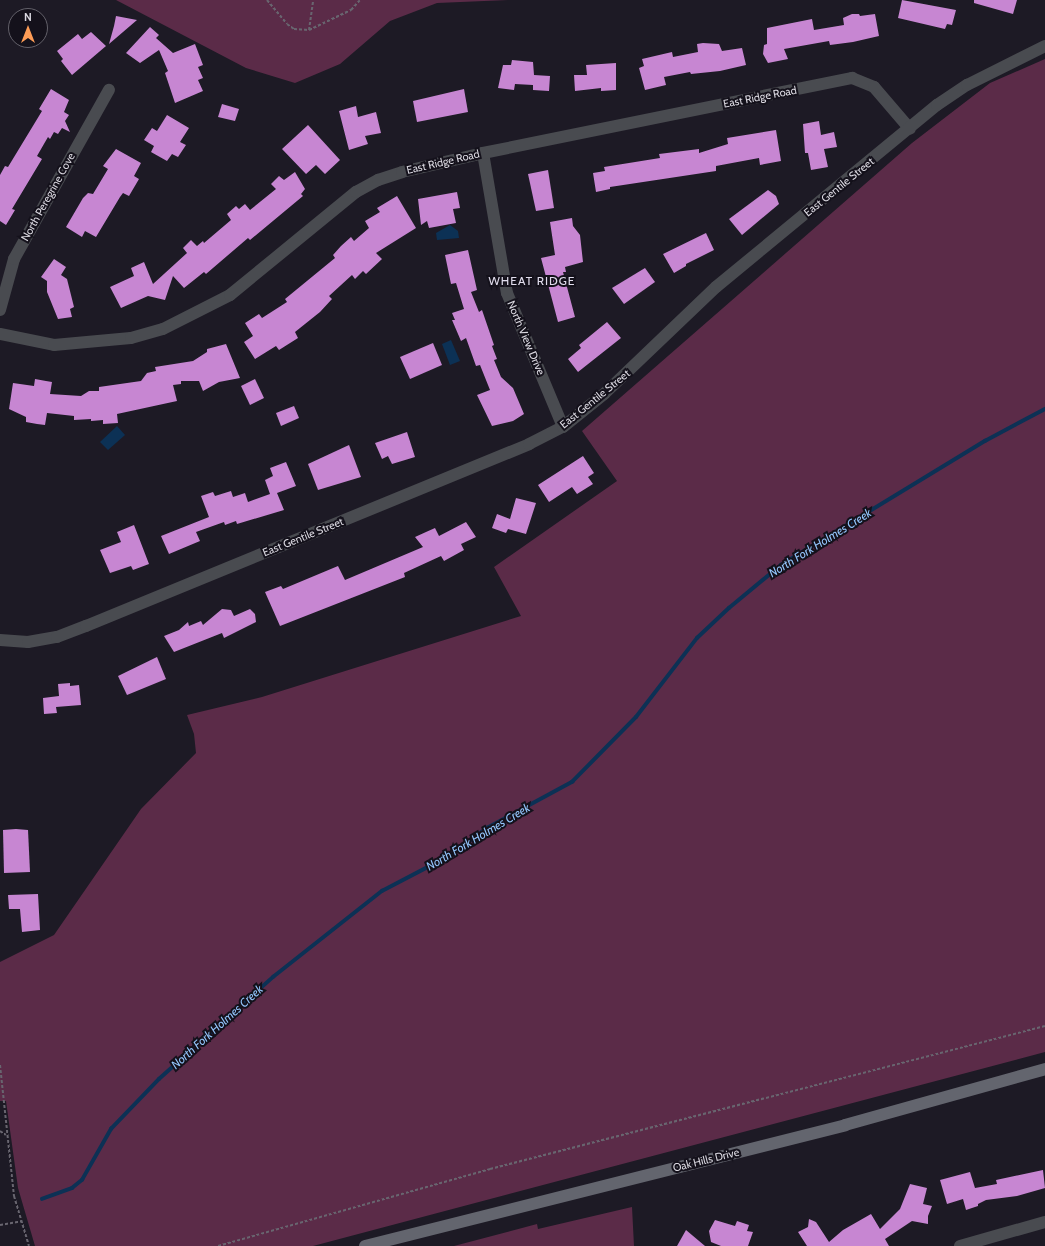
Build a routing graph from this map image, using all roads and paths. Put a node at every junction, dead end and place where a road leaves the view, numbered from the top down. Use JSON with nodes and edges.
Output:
{"nodes":[{"id":1,"x":267,"y":0,"type":"edge"},
{"id":2,"x":313,"y":0,"type":"edge"},
{"id":3,"x":360,"y":0,"type":"edge"},
{"id":4,"x":309,"y":30,"type":"junction"},
{"id":5,"x":1045,"y":46,"type":"edge"},
{"id":6,"x":109,"y":90,"type":"dead end"},
{"id":7,"x":910,"y":128,"type":"junction"},
{"id":8,"x":483,"y":152,"type":"junction"},
{"id":9,"x":0,"y":310,"type":"edge"},
{"id":10,"x":0,"y":334,"type":"edge"},
{"id":11,"x":563,"y":427,"type":"junction"},
{"id":12,"x":0,"y":640,"type":"edge"},
{"id":13,"x":1045,"y":1026,"type":"edge"},
{"id":14,"x":0,"y":1065,"type":"edge"},
{"id":15,"x":1045,"y":1070,"type":"edge"},
{"id":16,"x":0,"y":1131,"type":"edge"},
{"id":17,"x":6,"y":1135,"type":"junction"},
{"id":18,"x":22,"y":1221,"type":"junction"},
{"id":19,"x":1045,"y":1222,"type":"edge"},
{"id":20,"x":0,"y":1225,"type":"edge"},
{"id":21,"x":29,"y":1246,"type":"edge"},
{"id":22,"x":218,"y":1246,"type":"edge"},
{"id":23,"x":365,"y":1246,"type":"edge"},
{"id":24,"x":960,"y":1246,"type":"edge"}],
"edges":[{"from":1,"to":4,"type":"path"},
{"from":2,"to":4,"type":"path"},
{"from":3,"to":4,"type":"path"},
{"from":5,"to":7,"type":"street","name":"East Gentile Street"},
{"from":6,"to":9,"type":"street","name":"North Peregrine Cove"},
{"from":7,"to":8,"type":"street","name":"East Ridge Road"},
{"from":7,"to":11,"type":"street","name":"East Gentile Street"},
{"from":8,"to":10,"type":"street","name":"East Ridge Road"},
{"from":8,"to":11,"type":"street","name":"North View Drive"},
{"from":11,"to":12,"type":"street","name":"East Gentile Street"},
{"from":13,"to":22,"type":"path"},
{"from":14,"to":17,"type":"path"},
{"from":15,"to":23,"type":"main road","name":"Oak Hills Drive"},
{"from":16,"to":17,"type":"path"},
{"from":17,"to":18,"type":"path"},
{"from":18,"to":20,"type":"path"},
{"from":18,"to":21,"type":"path"},
{"from":19,"to":24,"type":"street"}]}
